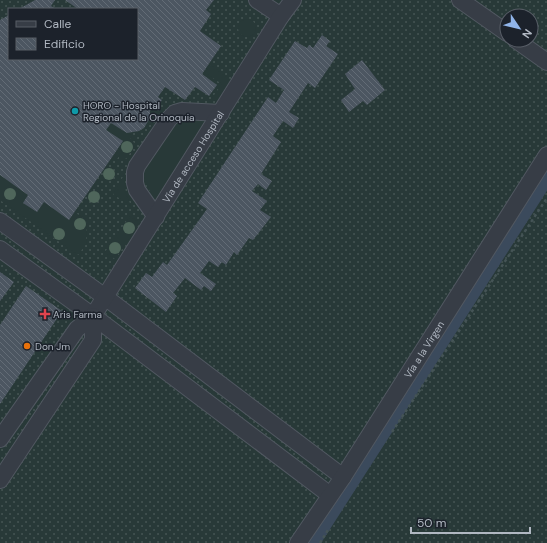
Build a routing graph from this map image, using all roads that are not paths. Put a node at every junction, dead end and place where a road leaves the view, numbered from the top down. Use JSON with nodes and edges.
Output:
{"nodes":[{"id":1,"x":257,"y":0,"type":"edge"},
{"id":2,"x":293,"y":0,"type":"edge"},
{"id":3,"x":460,"y":0,"type":"edge"},
{"id":4,"x":281,"y":16,"type":"junction"},
{"id":5,"x":499,"y":27,"type":"edge"},
{"id":6,"x":527,"y":48,"type":"edge"},
{"id":7,"x":547,"y":62,"type":"edge"},
{"id":8,"x":221,"y":113,"type":"junction"},
{"id":9,"x":547,"y":154,"type":"edge"},
{"id":10,"x":156,"y":217,"type":"junction"},
{"id":11,"x":0,"y":221,"type":"edge"},
{"id":12,"x":0,"y":248,"type":"edge"},
{"id":13,"x":105,"y":297,"type":"junction"},
{"id":14,"x":94,"y":316,"type":"junction"},
{"id":15,"x":0,"y":439,"type":"edge"},
{"id":16,"x":343,"y":477,"type":"junction"},
{"id":17,"x":0,"y":480,"type":"edge"},
{"id":18,"x":330,"y":495,"type":"junction"},
{"id":19,"x":298,"y":543,"type":"edge"}],
"edges":[{"from":1,"to":4,"type":"street"},
{"from":2,"to":4,"type":"street","name":"Vía de acceso Hospital"},
{"from":3,"to":5,"type":"street"},
{"from":4,"to":8,"type":"street","name":"Vía de acceso Hospital"},
{"from":6,"to":7,"type":"street"},
{"from":8,"to":10,"type":"street","name":"Vía de acceso Hospital"},
{"from":8,"to":10,"type":"street"},
{"from":9,"to":16,"type":"street","name":"Vía a la Virgen"},
{"from":10,"to":13,"type":"street","name":"Vía de acceso Hospital"},
{"from":11,"to":13,"type":"street"},
{"from":12,"to":14,"type":"street"},
{"from":13,"to":14,"type":"street","name":"Vía de acceso Hospital"},
{"from":13,"to":16,"type":"street"},
{"from":14,"to":15,"type":"street"},
{"from":14,"to":17,"type":"street"},
{"from":14,"to":18,"type":"street"},
{"from":16,"to":18,"type":"street","name":"Vía a la Virgen"},
{"from":18,"to":19,"type":"street","name":"Vía a la Virgen"}]}
